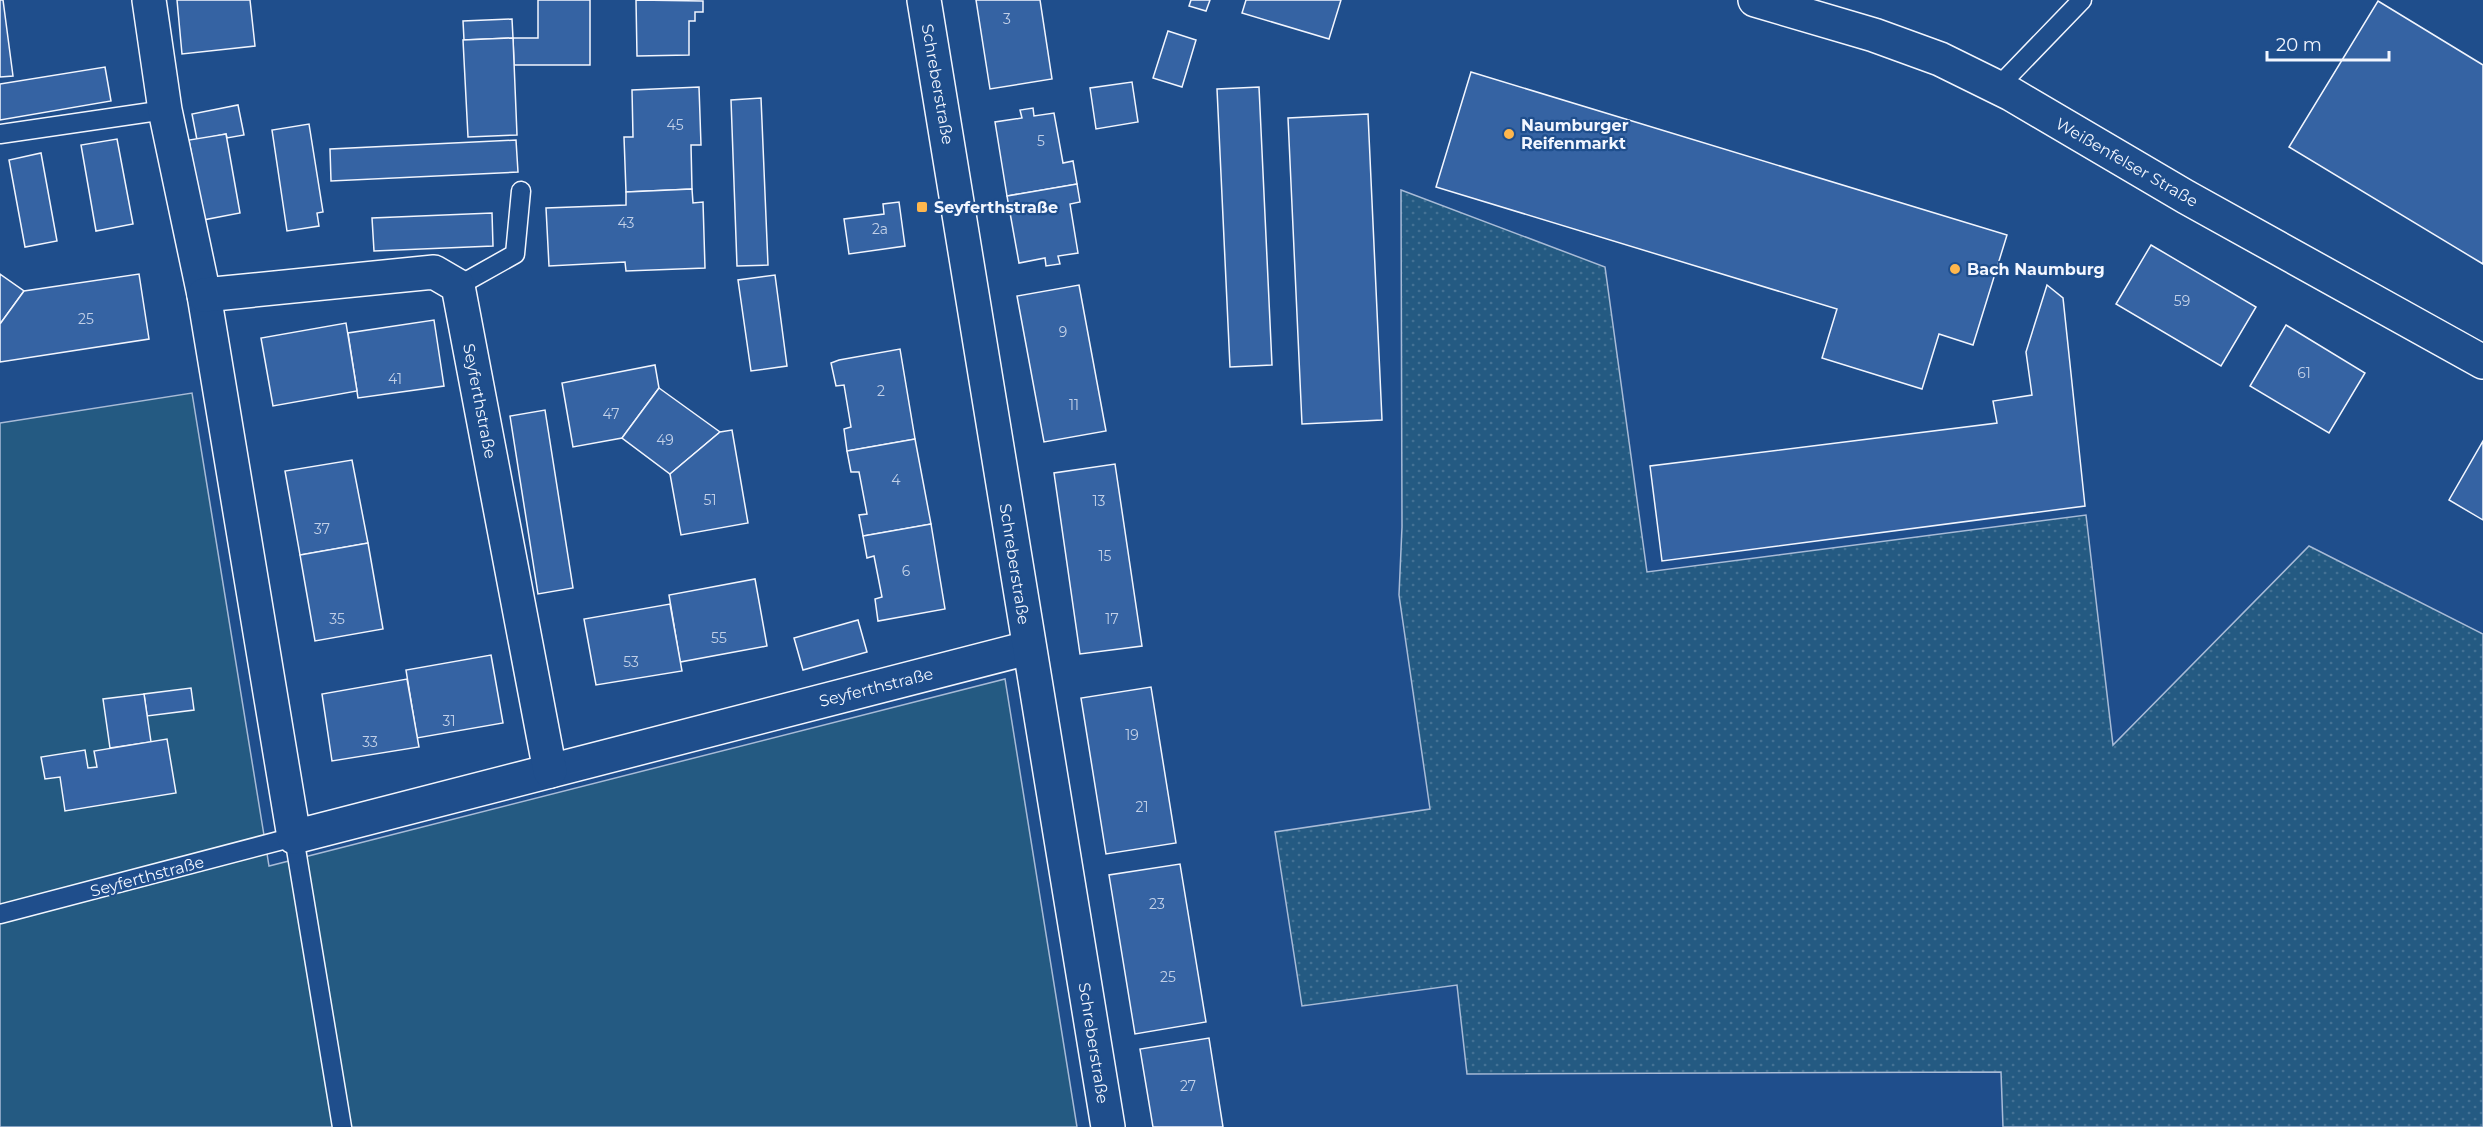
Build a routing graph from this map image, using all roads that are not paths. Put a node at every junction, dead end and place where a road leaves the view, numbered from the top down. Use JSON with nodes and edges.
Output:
{"nodes":[{"id":1,"x":149,"y":0,"type":"edge"},
{"id":2,"x":924,"y":0,"type":"edge"},
{"id":3,"x":1755,"y":0,"type":"edge"},
{"id":4,"x":2082,"y":0,"type":"edge"},
{"id":5,"x":1998,"y":87,"type":"junction"},
{"id":6,"x":165,"y":110,"type":"junction"},
{"id":7,"x":0,"y":134,"type":"edge"},
{"id":8,"x":521,"y":191,"type":"dead end"},
{"id":9,"x":458,"y":286,"type":"junction"},
{"id":10,"x":204,"y":295,"type":"junction"},
{"id":11,"x":2483,"y":362,"type":"edge"},
{"id":12,"x":1028,"y":648,"type":"junction"},
{"id":13,"x":550,"y":771,"type":"junction"},
{"id":14,"x":294,"y":837,"type":"junction"},
{"id":15,"x":0,"y":914,"type":"edge"},
{"id":16,"x":342,"y":1127,"type":"edge"},
{"id":17,"x":1108,"y":1127,"type":"edge"}],
"edges":[{"from":1,"to":6,"type":"street"},
{"from":2,"to":12,"type":"street","name":"Schreberstraße"},
{"from":3,"to":5,"type":"street","name":"Weißenfelser Straße"},
{"from":4,"to":5,"type":"lane"},
{"from":5,"to":11,"type":"street","name":"Weißenfelser Straße"},
{"from":6,"to":7,"type":"lane"},
{"from":6,"to":10,"type":"street"},
{"from":8,"to":9,"type":"lane"},
{"from":9,"to":10,"type":"street"},
{"from":9,"to":13,"type":"street","name":"Seyferthstraße"},
{"from":10,"to":14,"type":"street"},
{"from":12,"to":13,"type":"street","name":"Seyferthstraße"},
{"from":12,"to":17,"type":"street","name":"Schreberstraße"},
{"from":13,"to":14,"type":"street","name":"Seyferthstraße"},
{"from":14,"to":15,"type":"lane","name":"Seyferthstraße"},
{"from":14,"to":16,"type":"lane"}]}
